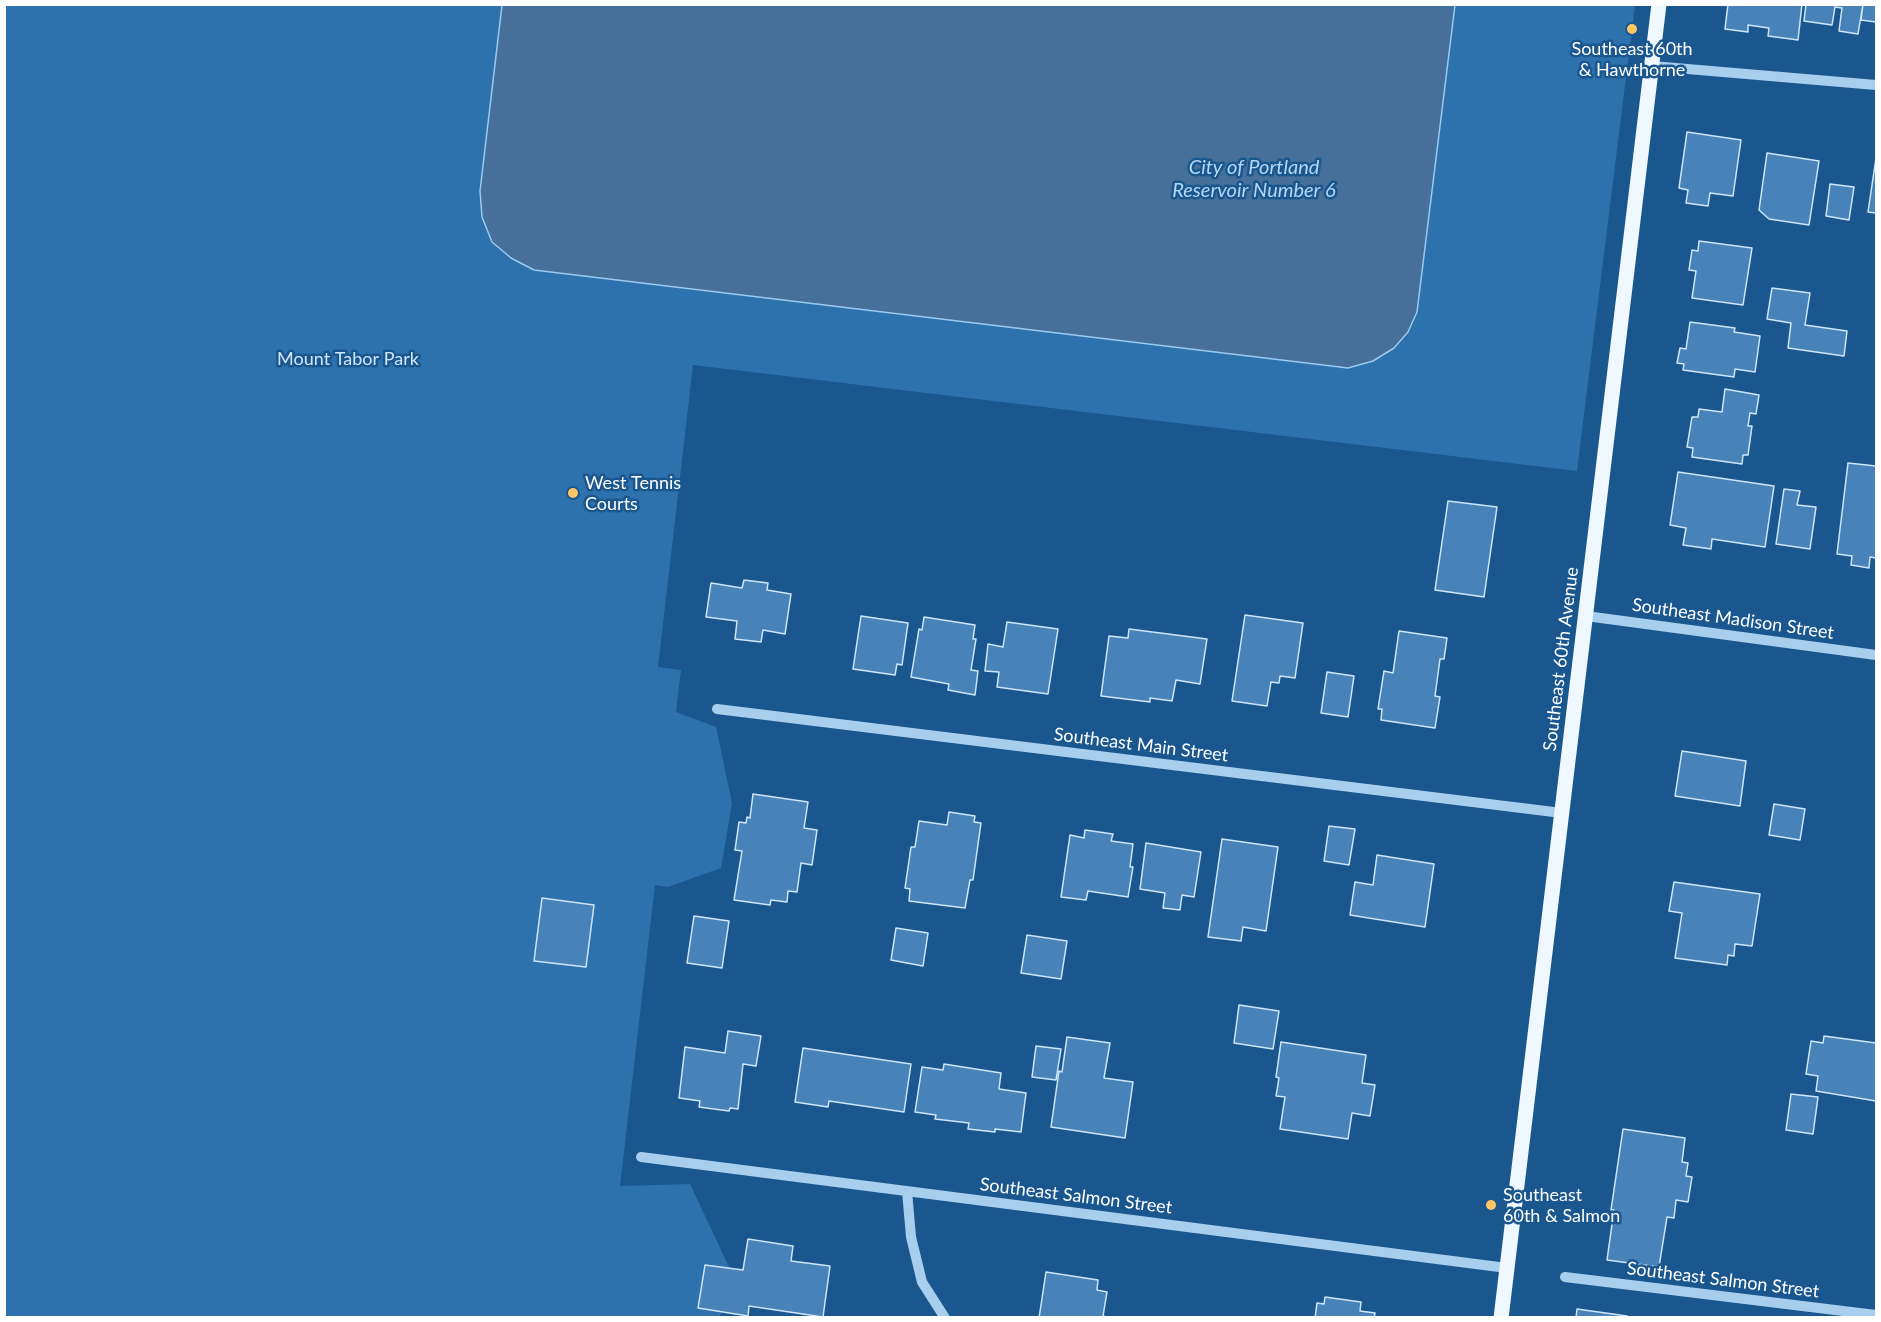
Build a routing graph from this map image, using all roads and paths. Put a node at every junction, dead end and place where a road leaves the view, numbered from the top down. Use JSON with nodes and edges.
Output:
{"nodes":[{"id":1,"x":1659,"y":4,"type":"edge"},
{"id":2,"x":1652,"y":66,"type":"junction"},
{"id":3,"x":1876,"y":85,"type":"edge"},
{"id":4,"x":1586,"y":616,"type":"junction"},
{"id":5,"x":1876,"y":655,"type":"edge"},
{"id":6,"x":717,"y":710,"type":"dead end"},
{"id":7,"x":1562,"y":813,"type":"junction"},
{"id":8,"x":641,"y":1157,"type":"dead end"},
{"id":9,"x":907,"y":1191,"type":"junction"},
{"id":10,"x":1507,"y":1268,"type":"junction"},
{"id":11,"x":1565,"y":1277,"type":"dead end"},
{"id":12,"x":1876,"y":1315,"type":"edge"},
{"id":13,"x":945,"y":1317,"type":"edge"},
{"id":14,"x":1501,"y":1317,"type":"edge"}],
"edges":[{"from":1,"to":2,"type":"main road","name":"Southeast 60th Avenue"},
{"from":2,"to":3,"type":"street"},
{"from":2,"to":4,"type":"main road","name":"Southeast 60th Avenue"},
{"from":4,"to":5,"type":"street","name":"Southeast Madison Street"},
{"from":4,"to":7,"type":"main road","name":"Southeast 60th Avenue"},
{"from":6,"to":7,"type":"street","name":"Southeast Main Street"},
{"from":7,"to":10,"type":"main road","name":"Southeast 60th Avenue"},
{"from":8,"to":9,"type":"street","name":"Southeast Salmon Street"},
{"from":9,"to":10,"type":"street","name":"Southeast Salmon Street"},
{"from":9,"to":13,"type":"street"},
{"from":10,"to":14,"type":"main road","name":"Southeast 60th Avenue"},
{"from":11,"to":12,"type":"street","name":"Southeast Salmon Street"}]}
